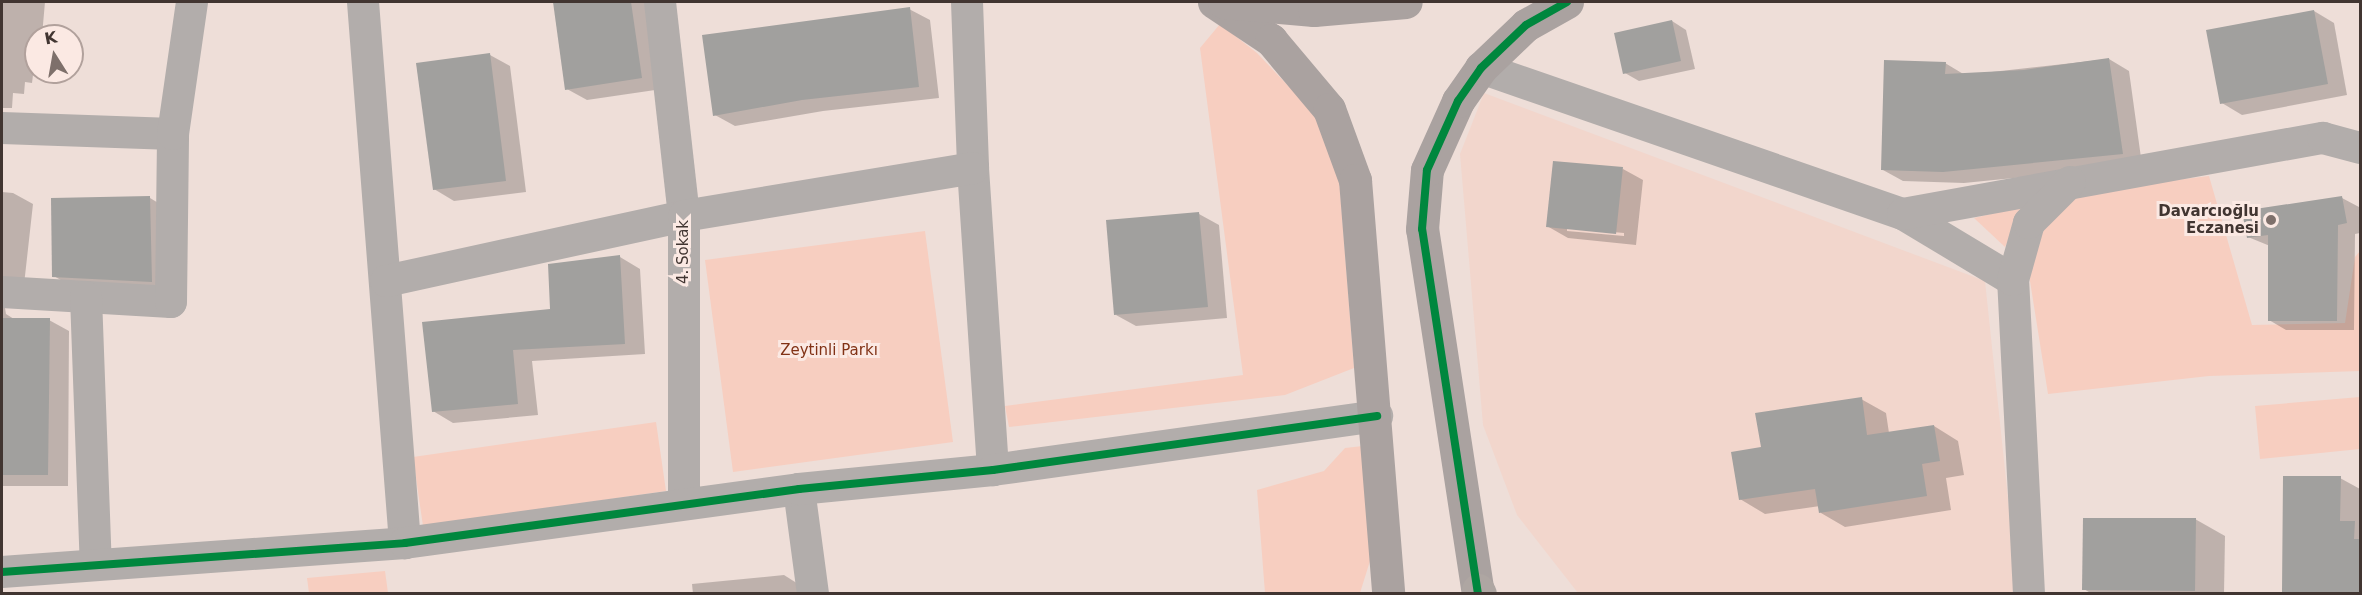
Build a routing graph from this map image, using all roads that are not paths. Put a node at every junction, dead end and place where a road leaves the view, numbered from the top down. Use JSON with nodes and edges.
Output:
{"nodes":[{"id":1,"x":192,"y":2,"type":"edge"},
{"id":2,"x":363,"y":2,"type":"edge"},
{"id":3,"x":660,"y":2,"type":"edge"},
{"id":4,"x":967,"y":2,"type":"edge"},
{"id":5,"x":1214,"y":2,"type":"edge"},
{"id":6,"x":1224,"y":2,"type":"edge"},
{"id":7,"x":1406,"y":2,"type":"edge"},
{"id":8,"x":1567,"y":2,"type":"edge"},
{"id":9,"x":1481,"y":68,"type":"junction"},
{"id":10,"x":2,"y":128,"type":"edge"},
{"id":11,"x":172,"y":134,"type":"junction"},
{"id":12,"x":2361,"y":148,"type":"edge"},
{"id":13,"x":973,"y":168,"type":"junction"},
{"id":14,"x":2070,"y":182,"type":"junction"},
{"id":15,"x":1903,"y":214,"type":"junction"},
{"id":16,"x":684,"y":216,"type":"junction"},
{"id":17,"x":2013,"y":279,"type":"junction"},
{"id":18,"x":386,"y":281,"type":"junction"},
{"id":19,"x":2,"y":292,"type":"edge"},
{"id":20,"x":86,"y":297,"type":"junction"},
{"id":21,"x":1377,"y":416,"type":"junction"},
{"id":22,"x":993,"y":470,"type":"junction"},
{"id":23,"x":798,"y":489,"type":"junction"},
{"id":24,"x":684,"y":504,"type":"junction"},
{"id":25,"x":405,"y":543,"type":"junction"},
{"id":26,"x":96,"y":565,"type":"junction"},
{"id":27,"x":2,"y":572,"type":"edge"},
{"id":28,"x":1479,"y":592,"type":"edge"},
{"id":29,"x":813,"y":594,"type":"edge"},
{"id":30,"x":1388,"y":594,"type":"edge"},
{"id":31,"x":2029,"y":594,"type":"edge"}],
"edges":[{"from":1,"to":11,"type":"street"},
{"from":2,"to":18,"type":"street"},
{"from":3,"to":16,"type":"street","name":"4. Sokak"},
{"from":4,"to":13,"type":"street"},
{"from":5,"to":21,"type":"street"},
{"from":6,"to":7,"type":"street"},
{"from":8,"to":9,"type":"street"},
{"from":9,"to":15,"type":"street"},
{"from":9,"to":28,"type":"street"},
{"from":10,"to":11,"type":"street"},
{"from":11,"to":20,"type":"street"},
{"from":12,"to":14,"type":"street"},
{"from":13,"to":16,"type":"street"},
{"from":13,"to":22,"type":"street"},
{"from":14,"to":15,"type":"street"},
{"from":14,"to":17,"type":"street"},
{"from":15,"to":17,"type":"street"},
{"from":16,"to":18,"type":"street"},
{"from":16,"to":24,"type":"street","name":"4. Sokak"},
{"from":17,"to":31,"type":"street"},
{"from":18,"to":25,"type":"street"},
{"from":19,"to":20,"type":"street"},
{"from":20,"to":26,"type":"street"},
{"from":21,"to":22,"type":"street"},
{"from":21,"to":30,"type":"street"},
{"from":22,"to":23,"type":"street"},
{"from":23,"to":24,"type":"street"},
{"from":23,"to":29,"type":"street"},
{"from":24,"to":25,"type":"street"},
{"from":25,"to":26,"type":"street"},
{"from":26,"to":27,"type":"street"}]}
